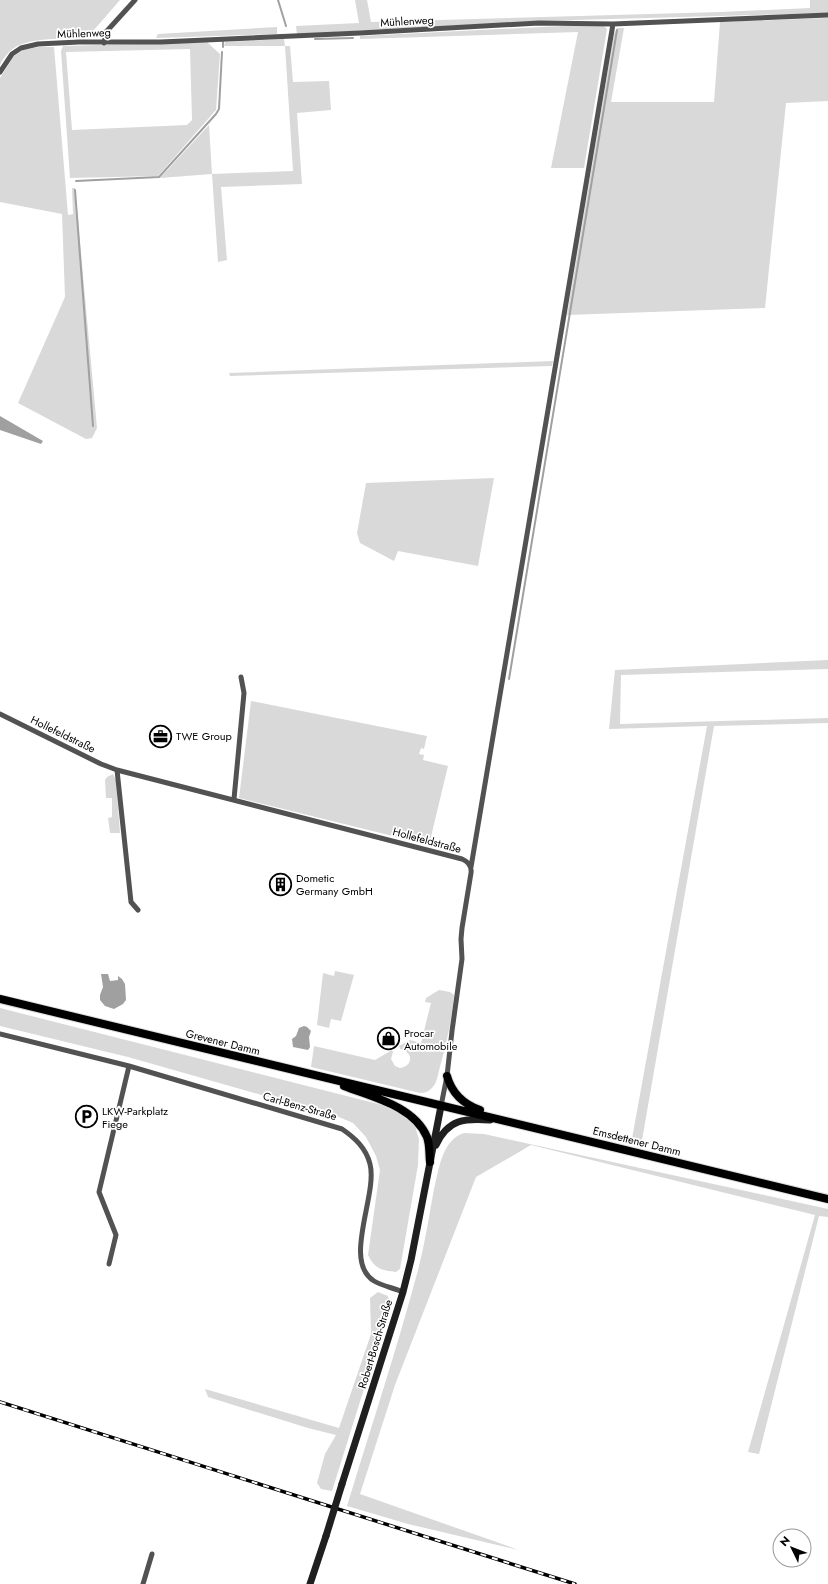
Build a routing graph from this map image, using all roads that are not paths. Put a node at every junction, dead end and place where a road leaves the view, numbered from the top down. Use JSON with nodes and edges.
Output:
{"nodes":[{"id":1,"x":135,"y":0,"type":"edge"},
{"id":2,"x":828,"y":15,"type":"edge"},
{"id":3,"x":613,"y":24,"type":"junction"},
{"id":4,"x":104,"y":42,"type":"junction"},
{"id":5,"x":0,"y":72,"type":"edge"},
{"id":6,"x":241,"y":676,"type":"dead end"},
{"id":7,"x":0,"y":714,"type":"edge"},
{"id":8,"x":118,"y":770,"type":"junction"},
{"id":9,"x":234,"y":799,"type":"junction"},
{"id":10,"x":471,"y":867,"type":"junction"},
{"id":11,"x":138,"y":910,"type":"dead end"},
{"id":12,"x":0,"y":999,"type":"edge"},
{"id":13,"x":0,"y":1034,"type":"edge"},
{"id":14,"x":129,"y":1066,"type":"junction"},
{"id":15,"x":315,"y":1075,"type":"junction"},
{"id":16,"x":447,"y":1076,"type":"junction"},
{"id":17,"x":442,"y":1106,"type":"junction"},
{"id":18,"x":509,"y":1122,"type":"junction"},
{"id":19,"x":430,"y":1162,"type":"junction"},
{"id":20,"x":828,"y":1199,"type":"edge"},
{"id":21,"x":109,"y":1264,"type":"dead end"},
{"id":22,"x":403,"y":1292,"type":"junction"},
{"id":23,"x":152,"y":1554,"type":"dead end"},
{"id":24,"x":143,"y":1584,"type":"edge"},
{"id":25,"x":310,"y":1584,"type":"edge"}],
"edges":[{"from":1,"to":4,"type":"street"},
{"from":2,"to":3,"type":"street","name":"Mühlenweg"},
{"from":3,"to":4,"type":"street","name":"Mühlenweg"},
{"from":3,"to":10,"type":"street"},
{"from":4,"to":5,"type":"street","name":"Mühlenweg"},
{"from":6,"to":9,"type":"street"},
{"from":7,"to":8,"type":"street","name":"Hollefeldstraße"},
{"from":8,"to":9,"type":"street","name":"Hollefeldstraße"},
{"from":8,"to":11,"type":"street"},
{"from":9,"to":10,"type":"street","name":"Hollefeldstraße"},
{"from":10,"to":16,"type":"street"},
{"from":12,"to":15,"type":"main road","name":"Grevener Damm"},
{"from":13,"to":14,"type":"street","name":"Carl-Benz-Straße"},
{"from":14,"to":21,"type":"street"},
{"from":14,"to":22,"type":"street","name":"Carl-Benz-Straße"},
{"from":15,"to":17,"type":"main road","name":"Grevener Damm"},
{"from":15,"to":19,"type":"main road"},
{"from":16,"to":17,"type":"street"},
{"from":16,"to":18,"type":"main road"},
{"from":17,"to":18,"type":"main road","name":"Emsdettener Damm"},
{"from":17,"to":19,"type":"street","name":"Robert-Bosch-Straße"},
{"from":18,"to":19,"type":"street"},
{"from":18,"to":20,"type":"main road","name":"Emsdettener Damm"},
{"from":19,"to":22,"type":"street","name":"Robert-Bosch-Straße"},
{"from":22,"to":25,"type":"street","name":"Robert-Bosch-Straße","bridge":true},
{"from":23,"to":24,"type":"street"}]}
